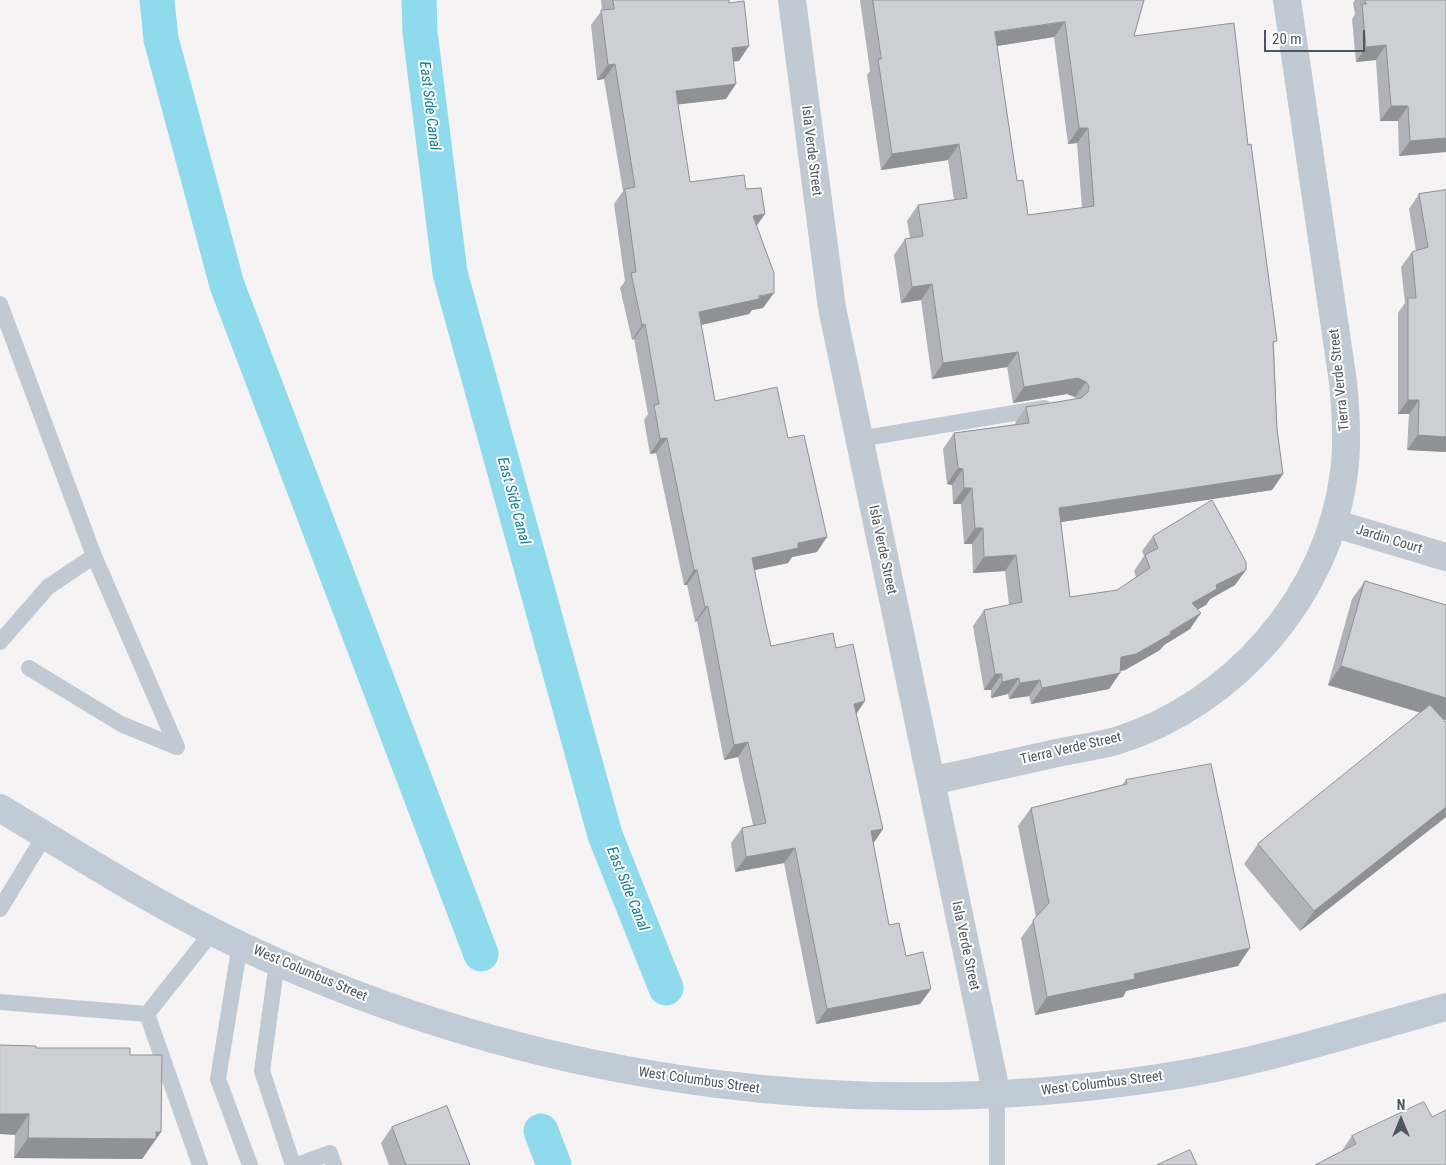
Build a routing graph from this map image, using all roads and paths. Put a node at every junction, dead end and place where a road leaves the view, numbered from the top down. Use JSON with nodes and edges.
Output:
{"nodes":[{"id":1,"x":792,"y":0,"type":"edge"},
{"id":2,"x":1287,"y":0,"type":"edge"},
{"id":3,"x":0,"y":304,"type":"edge"},
{"id":4,"x":1059,"y":406,"type":"edge"},
{"id":5,"x":859,"y":439,"type":"junction"},
{"id":6,"x":1333,"y":523,"type":"junction"},
{"id":7,"x":94,"y":556,"type":"junction"},
{"id":8,"x":1446,"y":557,"type":"edge"},
{"id":9,"x":0,"y":642,"type":"edge"},
{"id":10,"x":30,"y":668,"type":"dead end"},
{"id":11,"x":931,"y":781,"type":"junction"},
{"id":12,"x":0,"y":808,"type":"edge"},
{"id":13,"x":45,"y":835,"type":"junction"},
{"id":14,"x":0,"y":909,"type":"edge"},
{"id":15,"x":213,"y":931,"type":"junction"},
{"id":16,"x":240,"y":944,"type":"junction"},
{"id":17,"x":277,"y":962,"type":"junction"},
{"id":18,"x":0,"y":1002,"type":"edge"},
{"id":19,"x":1446,"y":1006,"type":"edge"},
{"id":20,"x":147,"y":1014,"type":"junction"},
{"id":21,"x":997,"y":1096,"type":"junction"},
{"id":22,"x":200,"y":1165,"type":"edge"},
{"id":23,"x":250,"y":1165,"type":"edge"},
{"id":24,"x":295,"y":1165,"type":"edge"},
{"id":25,"x":334,"y":1165,"type":"edge"},
{"id":26,"x":997,"y":1165,"type":"edge"}],
"edges":[{"from":1,"to":5,"type":"street","name":"Isla Verde Street"},
{"from":2,"to":6,"type":"street","name":"Tierra Verde Street"},
{"from":3,"to":7,"type":"lane"},
{"from":4,"to":5,"type":"lane"},
{"from":5,"to":11,"type":"street","name":"Isla Verde Street"},
{"from":6,"to":8,"type":"street","name":"Jardin Court"},
{"from":6,"to":11,"type":"street","name":"Tierra Verde Street"},
{"from":7,"to":9,"type":"lane"},
{"from":7,"to":10,"type":"lane"},
{"from":11,"to":21,"type":"street","name":"Isla Verde Street"},
{"from":12,"to":13,"type":"main road","name":"West Columbus Street"},
{"from":13,"to":14,"type":"lane"},
{"from":13,"to":15,"type":"main road","name":"West Columbus Street"},
{"from":15,"to":16,"type":"main road","name":"West Columbus Street"},
{"from":15,"to":20,"type":"lane"},
{"from":16,"to":17,"type":"main road","name":"West Columbus Street"},
{"from":16,"to":23,"type":"lane"},
{"from":17,"to":21,"type":"main road","name":"West Columbus Street"},
{"from":17,"to":24,"type":"lane"},
{"from":18,"to":20,"type":"lane"},
{"from":19,"to":21,"type":"main road","name":"West Columbus Street"},
{"from":20,"to":22,"type":"lane"},
{"from":21,"to":26,"type":"lane"},
{"from":24,"to":25,"type":"lane"}]}
